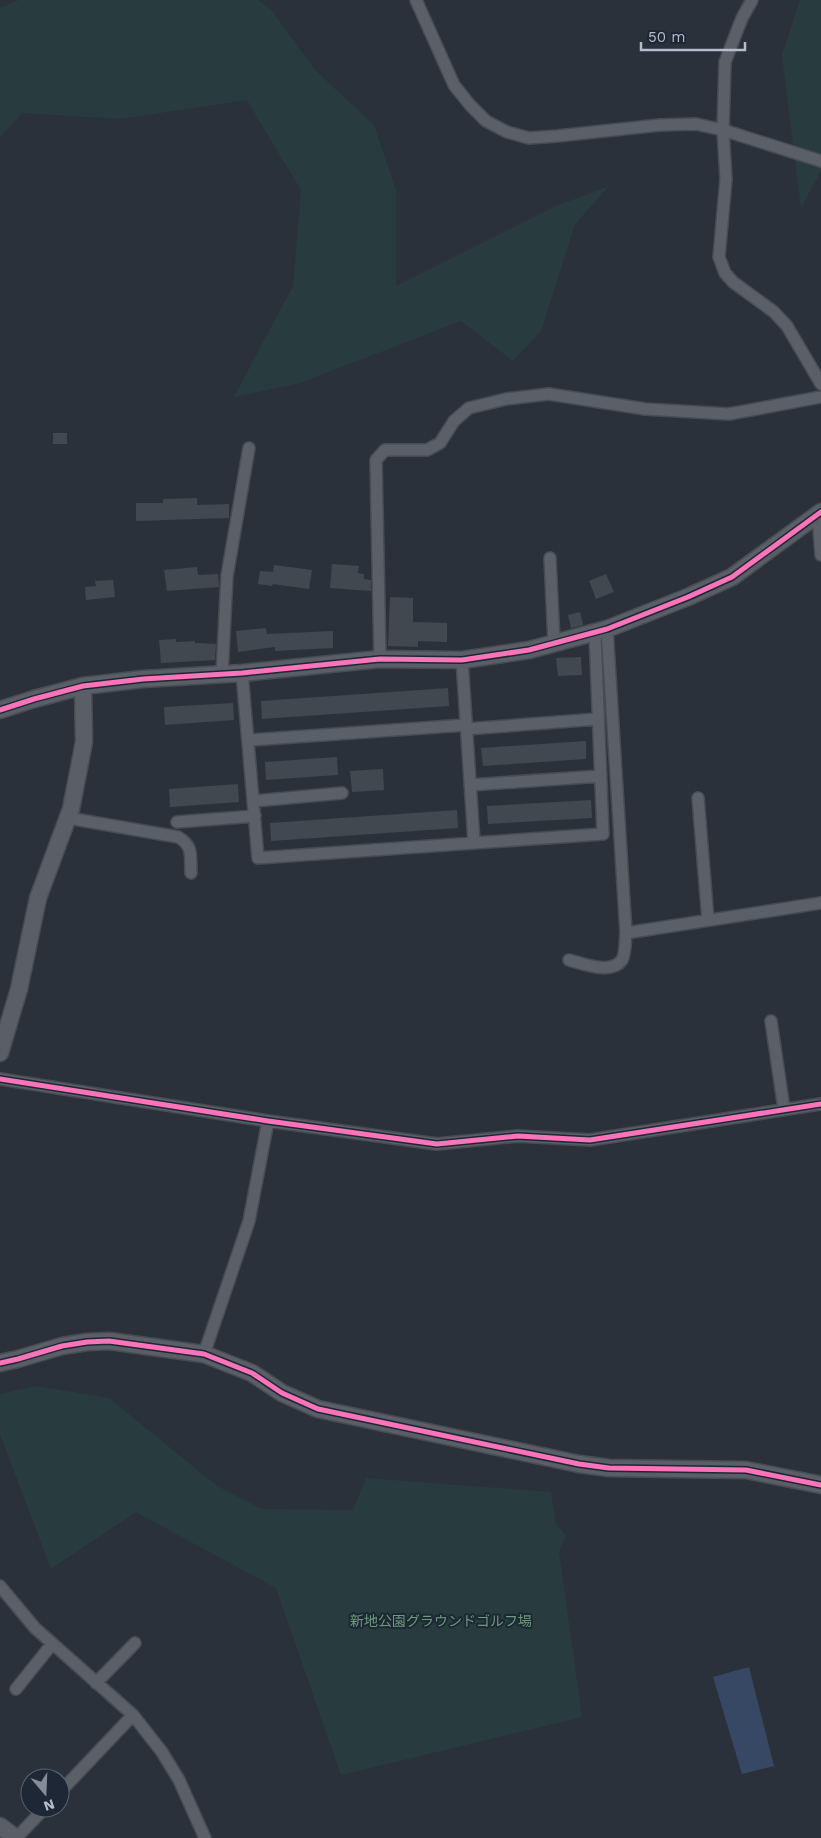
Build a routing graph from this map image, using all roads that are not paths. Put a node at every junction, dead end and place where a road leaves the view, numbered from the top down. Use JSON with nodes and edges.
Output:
{"nodes":[{"id":1,"x":416,"y":0,"type":"edge"},
{"id":2,"x":752,"y":0,"type":"edge"},
{"id":3,"x":723,"y":130,"type":"junction"},
{"id":4,"x":821,"y":160,"type":"edge"},
{"id":5,"x":821,"y":384,"type":"edge"},
{"id":6,"x":821,"y":397,"type":"edge"},
{"id":7,"x":249,"y":448,"type":"dead end"},
{"id":8,"x":820,"y":514,"type":"edge"},
{"id":9,"x":821,"y":555,"type":"edge"},
{"id":10,"x":550,"y":558,"type":"dead end"},
{"id":11,"x":601,"y":631,"type":"junction"},
{"id":12,"x":554,"y":643,"type":"junction"},
{"id":13,"x":380,"y":660,"type":"junction"},
{"id":14,"x":462,"y":660,"type":"junction"},
{"id":15,"x":242,"y":673,"type":"junction"},
{"id":16,"x":222,"y":674,"type":"junction"},
{"id":17,"x":83,"y":686,"type":"junction"},
{"id":18,"x":0,"y":710,"type":"edge"},
{"id":19,"x":598,"y":719,"type":"junction"},
{"id":20,"x":466,"y":727,"type":"junction"},
{"id":21,"x":249,"y":740,"type":"junction"},
{"id":22,"x":601,"y":776,"type":"junction"},
{"id":23,"x":470,"y":785,"type":"junction"},
{"id":24,"x":342,"y":793,"type":"dead end"},
{"id":25,"x":698,"y":798,"type":"dead end"},
{"id":26,"x":254,"y":801,"type":"junction"},
{"id":27,"x":255,"y":816,"type":"junction"},
{"id":28,"x":68,"y":818,"type":"junction"},
{"id":29,"x":177,"y":822,"type":"dead end"},
{"id":30,"x":474,"y":842,"type":"junction"},
{"id":31,"x":191,"y":874,"type":"dead end"},
{"id":32,"x":821,"y":903,"type":"edge"},
{"id":33,"x":708,"y":920,"type":"junction"},
{"id":34,"x":626,"y":932,"type":"junction"},
{"id":35,"x":569,"y":960,"type":"dead end"},
{"id":36,"x":771,"y":1022,"type":"dead end"},
{"id":37,"x":0,"y":1053,"type":"edge"},
{"id":38,"x":0,"y":1079,"type":"edge"},
{"id":39,"x":821,"y":1104,"type":"edge"},
{"id":40,"x":784,"y":1109,"type":"junction"},
{"id":41,"x":268,"y":1121,"type":"junction"},
{"id":42,"x":204,"y":1354,"type":"junction"},
{"id":43,"x":0,"y":1363,"type":"edge"},
{"id":44,"x":821,"y":1484,"type":"edge"},
{"id":45,"x":0,"y":1586,"type":"edge"},
{"id":46,"x":136,"y":1643,"type":"dead end"},
{"id":47,"x":52,"y":1644,"type":"junction"},
{"id":48,"x":96,"y":1683,"type":"junction"},
{"id":49,"x":16,"y":1688,"type":"dead end"},
{"id":50,"x":133,"y":1716,"type":"junction"},
{"id":51,"x":70,"y":1782,"type":"edge"},
{"id":52,"x":35,"y":1818,"type":"edge"},
{"id":53,"x":0,"y":1826,"type":"edge"},
{"id":54,"x":16,"y":1838,"type":"edge"},
{"id":55,"x":205,"y":1838,"type":"edge"}],
"edges":[{"from":1,"to":3,"type":"street"},
{"from":2,"to":3,"type":"street"},
{"from":3,"to":4,"type":"street"},
{"from":3,"to":5,"type":"street"},
{"from":6,"to":13,"type":"street"},
{"from":7,"to":16,"type":"street"},
{"from":8,"to":9,"type":"street"},
{"from":8,"to":11,"type":"street"},
{"from":10,"to":12,"type":"street"},
{"from":11,"to":12,"type":"street"},
{"from":11,"to":19,"type":"street"},
{"from":11,"to":34,"type":"street"},
{"from":12,"to":14,"type":"street"},
{"from":13,"to":14,"type":"street"},
{"from":13,"to":15,"type":"street"},
{"from":14,"to":20,"type":"street"},
{"from":15,"to":16,"type":"street"},
{"from":15,"to":21,"type":"street"},
{"from":16,"to":17,"type":"street"},
{"from":17,"to":18,"type":"street"},
{"from":17,"to":28,"type":"street"},
{"from":19,"to":20,"type":"street"},
{"from":19,"to":22,"type":"street"},
{"from":20,"to":21,"type":"street"},
{"from":20,"to":23,"type":"street"},
{"from":21,"to":26,"type":"street"},
{"from":22,"to":23,"type":"street"},
{"from":22,"to":30,"type":"street"},
{"from":23,"to":30,"type":"street"},
{"from":24,"to":26,"type":"street"},
{"from":25,"to":33,"type":"street"},
{"from":26,"to":27,"type":"street"},
{"from":27,"to":29,"type":"street"},
{"from":27,"to":30,"type":"street"},
{"from":28,"to":31,"type":"street"},
{"from":28,"to":37,"type":"street"},
{"from":32,"to":33,"type":"street"},
{"from":33,"to":34,"type":"street"},
{"from":34,"to":35,"type":"street"},
{"from":36,"to":40,"type":"street"},
{"from":38,"to":41,"type":"street"},
{"from":39,"to":40,"type":"street"},
{"from":40,"to":41,"type":"street"},
{"from":41,"to":42,"type":"street"},
{"from":42,"to":43,"type":"street"},
{"from":42,"to":44,"type":"street"},
{"from":45,"to":47,"type":"street"},
{"from":46,"to":48,"type":"street"},
{"from":47,"to":48,"type":"street"},
{"from":47,"to":49,"type":"street"},
{"from":48,"to":50,"type":"street"},
{"from":50,"to":51,"type":"street"},
{"from":50,"to":55,"type":"street"},
{"from":52,"to":54,"type":"street"},
{"from":53,"to":54,"type":"street"}]}
